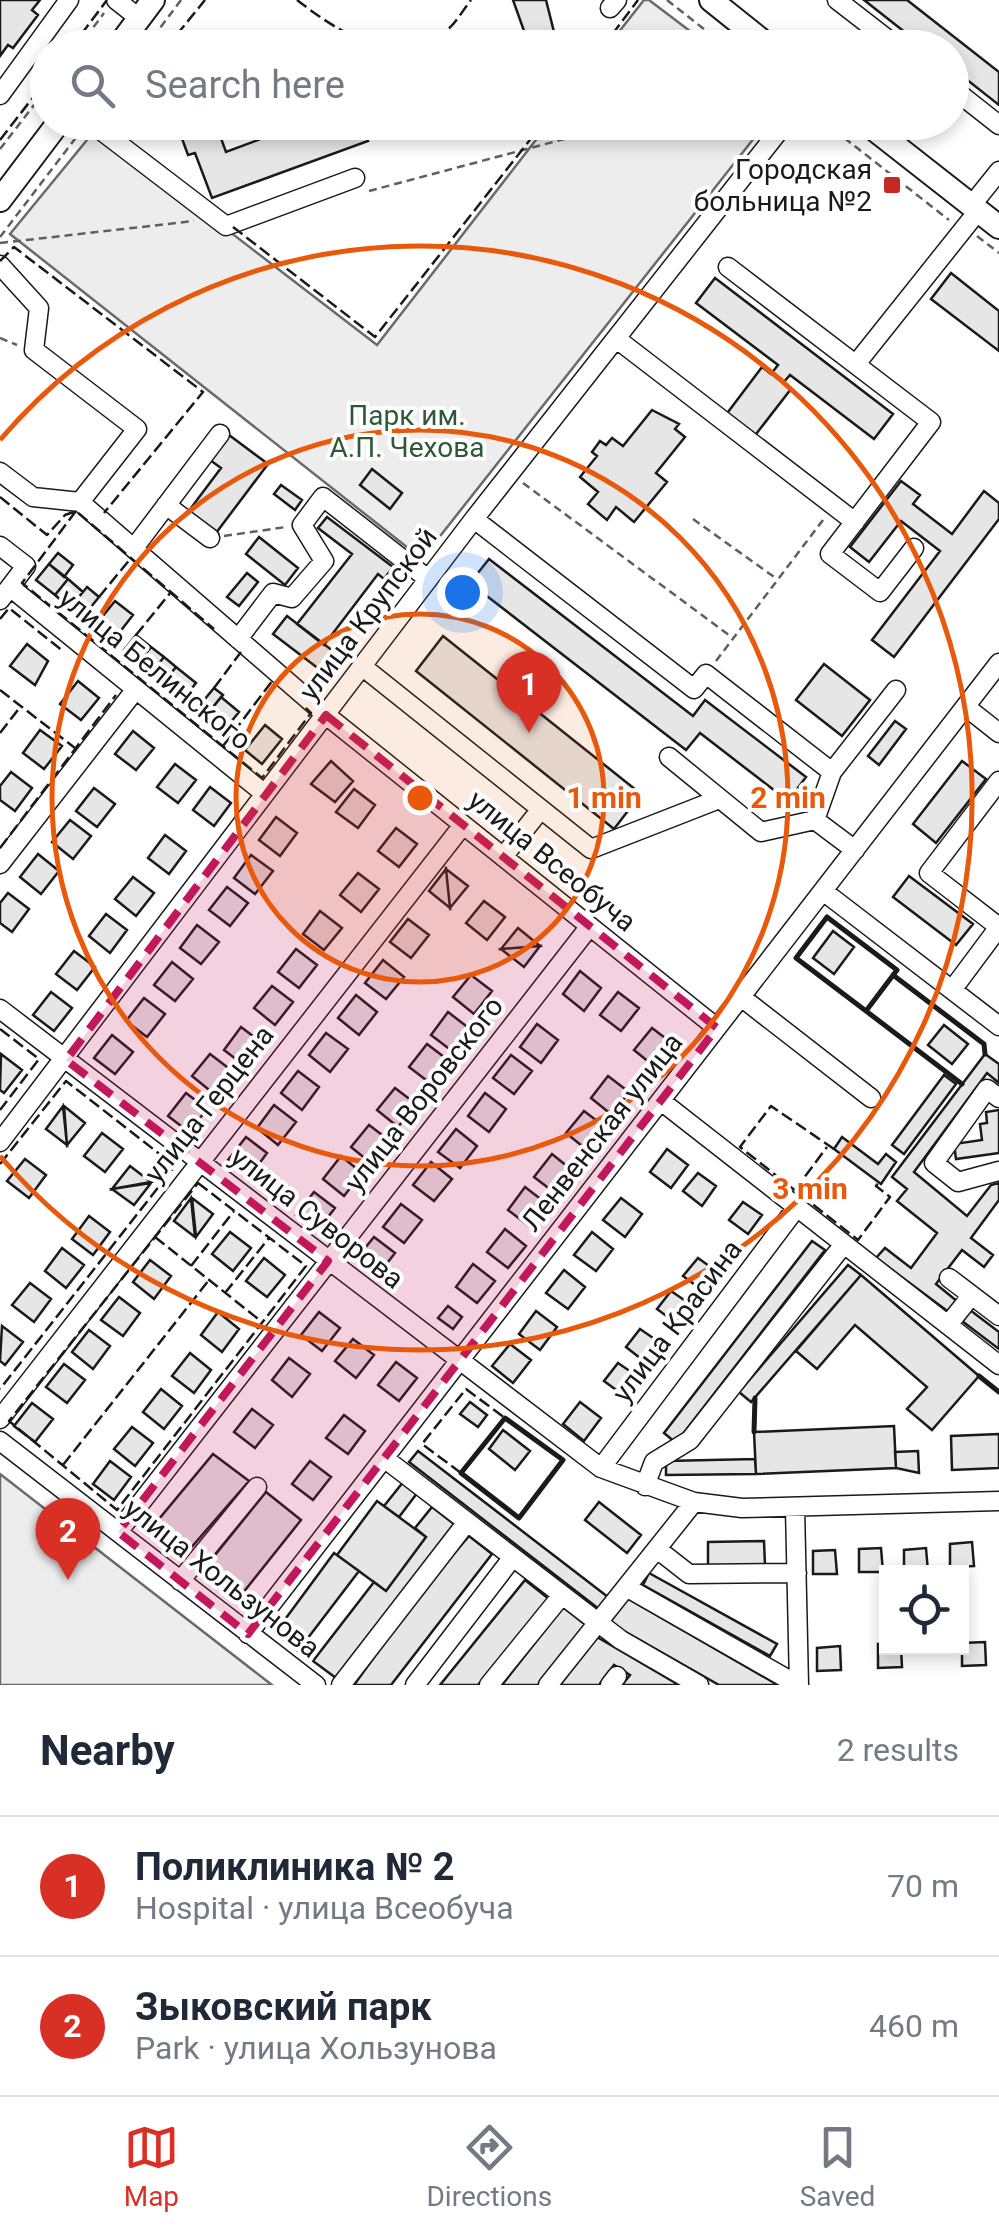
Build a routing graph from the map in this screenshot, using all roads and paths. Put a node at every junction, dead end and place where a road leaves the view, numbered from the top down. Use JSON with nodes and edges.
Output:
{"nodes":[{"id":1,"x":69,"y":0,"type":"edge"},
{"id":2,"x":115,"y":0,"type":"edge"},
{"id":3,"x":181,"y":0,"type":"edge"},
{"id":4,"x":667,"y":0,"type":"edge"},
{"id":5,"x":711,"y":0,"type":"edge"},
{"id":6,"x":837,"y":0,"type":"edge"},
{"id":7,"x":146,"y":9,"type":"edge"},
{"id":8,"x":47,"y":30,"type":"edge"},
{"id":9,"x":92,"y":30,"type":"edge"},
{"id":10,"x":130,"y":30,"type":"edge"},
{"id":11,"x":158,"y":30,"type":"edge"},
{"id":12,"x":705,"y":30,"type":"edge"},
{"id":13,"x":748,"y":30,"type":"edge"},
{"id":14,"x":876,"y":30,"type":"edge"},
{"id":15,"x":30,"y":54,"type":"edge"},
{"id":16,"x":0,"y":95,"type":"edge"},
{"id":17,"x":969,"y":101,"type":"edge"},
{"id":18,"x":30,"y":110,"type":"edge"},
{"id":19,"x":999,"y":124,"type":"edge"},
{"id":20,"x":46,"y":140,"type":"edge"},
{"id":21,"x":75,"y":140,"type":"edge"},
{"id":22,"x":113,"y":140,"type":"edge"},
{"id":23,"x":772,"y":140,"type":"edge"},
{"id":24,"x":847,"y":140,"type":"edge"},
{"id":25,"x":888,"y":140,"type":"edge"},
{"id":26,"x":0,"y":149,"type":"edge"},
{"id":27,"x":999,"y":171,"type":"edge"},
{"id":28,"x":355,"y":178,"type":"dead end"},
{"id":29,"x":0,"y":200,"type":"edge"},
{"id":30,"x":975,"y":209,"type":"junction"},
{"id":31,"x":999,"y":227,"type":"edge"},
{"id":32,"x":962,"y":230,"type":"junction"},
{"id":33,"x":0,"y":237,"type":"edge"},
{"id":34,"x":999,"y":253,"type":"edge"},
{"id":35,"x":0,"y":265,"type":"edge"},
{"id":36,"x":728,"y":267,"type":"dead end"},
{"id":37,"x":618,"y":340,"type":"junction"},
{"id":38,"x":856,"y":364,"type":"junction"},
{"id":39,"x":220,"y":434,"type":"dead end"},
{"id":40,"x":0,"y":472,"type":"edge"},
{"id":41,"x":510,"y":474,"type":"junction"},
{"id":42,"x":80,"y":502,"type":"junction"},
{"id":43,"x":166,"y":505,"type":"junction"},
{"id":44,"x":834,"y":505,"type":"junction"},
{"id":45,"x":474,"y":519,"type":"junction"},
{"id":46,"x":693,"y":519,"type":"dead end"},
{"id":47,"x":856,"y":522,"type":"junction"},
{"id":48,"x":302,"y":525,"type":"junction"},
{"id":49,"x":210,"y":538,"type":"joint"},
{"id":50,"x":0,"y":546,"type":"edge"},
{"id":51,"x":134,"y":548,"type":"junction"},
{"id":52,"x":914,"y":548,"type":"dead end"},
{"id":53,"x":428,"y":579,"type":"junction"},
{"id":54,"x":778,"y":579,"type":"junction"},
{"id":55,"x":5,"y":594,"type":"edge"},
{"id":56,"x":238,"y":638,"type":"junction"},
{"id":57,"x":733,"y":638,"type":"junction"},
{"id":58,"x":999,"y":663,"type":"edge"},
{"id":59,"x":363,"y":666,"type":"junction"},
{"id":60,"x":706,"y":674,"type":"junction"},
{"id":61,"x":136,"y":689,"type":"junction"},
{"id":62,"x":896,"y":690,"type":"dead end"},
{"id":63,"x":966,"y":706,"type":"junction"},
{"id":64,"x":326,"y":715,"type":"junction"},
{"id":65,"x":999,"y":732,"type":"edge"},
{"id":66,"x":670,"y":757,"type":"dead end"},
{"id":67,"x":832,"y":772,"type":"junction"},
{"id":68,"x":999,"y":781,"type":"edge"},
{"id":69,"x":265,"y":794,"type":"junction"},
{"id":70,"x":719,"y":799,"type":"junction"},
{"id":71,"x":541,"y":809,"type":"junction"},
{"id":72,"x":815,"y":820,"type":"junction"},
{"id":73,"x":463,"y":825,"type":"junction"},
{"id":74,"x":854,"y":850,"type":"junction"},
{"id":75,"x":503,"y":856,"type":"junction"},
{"id":76,"x":0,"y":864,"type":"edge"},
{"id":77,"x":823,"y":891,"type":"junction"},
{"id":78,"x":590,"y":926,"type":"junction"},
{"id":79,"x":999,"y":927,"type":"edge"},
{"id":80,"x":952,"y":990,"type":"junction"},
{"id":81,"x":740,"y":998,"type":"junction"},
{"id":82,"x":0,"y":1009,"type":"edge"},
{"id":83,"x":999,"y":1026,"type":"edge"},
{"id":84,"x":717,"y":1028,"type":"junction"},
{"id":85,"x":66,"y":1060,"type":"junction"},
{"id":86,"x":871,"y":1098,"type":"dead end"},
{"id":87,"x":999,"y":1098,"type":"edge"},
{"id":88,"x":660,"y":1101,"type":"junction"},
{"id":89,"x":0,"y":1142,"type":"edge"},
{"id":90,"x":198,"y":1161,"type":"junction"},
{"id":91,"x":999,"y":1172,"type":"edge"},
{"id":92,"x":797,"y":1208,"type":"junction"},
{"id":93,"x":844,"y":1244,"type":"junction"},
{"id":94,"x":328,"y":1261,"type":"junction"},
{"id":95,"x":948,"y":1278,"type":"dead end"},
{"id":96,"x":972,"y":1296,"type":"junction"},
{"id":97,"x":999,"y":1316,"type":"edge"},
{"id":98,"x":948,"y":1325,"type":"junction"},
{"id":99,"x":459,"y":1362,"type":"junction"},
{"id":100,"x":999,"y":1365,"type":"edge"},
{"id":101,"x":0,"y":1419,"type":"edge"},
{"id":102,"x":0,"y":1441,"type":"edge"},
{"id":103,"x":384,"y":1458,"type":"junction"},
{"id":104,"x":601,"y":1468,"type":"junction"},
{"id":105,"x":645,"y":1486,"type":"junction"},
{"id":106,"x":256,"y":1487,"type":"dead end"},
{"id":107,"x":999,"y":1501,"type":"edge"},
{"id":108,"x":694,"y":1502,"type":"junction"},
{"id":109,"x":795,"y":1508,"type":"junction"},
{"id":110,"x":467,"y":1522,"type":"junction"},
{"id":111,"x":118,"y":1532,"type":"junction"},
{"id":112,"x":657,"y":1548,"type":"junction"},
{"id":113,"x":513,"y":1558,"type":"junction"},
{"id":114,"x":797,"y":1573,"type":"junction"},
{"id":115,"x":180,"y":1581,"type":"junction"},
{"id":116,"x":626,"y":1587,"type":"junction"},
{"id":117,"x":562,"y":1595,"type":"junction"},
{"id":118,"x":598,"y":1623,"type":"junction"},
{"id":119,"x":248,"y":1634,"type":"junction"},
{"id":120,"x":316,"y":1685,"type":"edge"},
{"id":121,"x":341,"y":1685,"type":"edge"},
{"id":122,"x":415,"y":1685,"type":"edge"},
{"id":123,"x":489,"y":1685,"type":"edge"},
{"id":124,"x":548,"y":1685,"type":"edge"},
{"id":125,"x":699,"y":1685,"type":"edge"},
{"id":126,"x":798,"y":1685,"type":"edge"}],
"edges":[{"from":1,"to":8,"type":"street"},
{"from":2,"to":7,"type":"street"},
{"from":2,"to":9,"type":"path"},
{"from":3,"to":11,"type":"path"},
{"from":4,"to":12,"type":"path"},
{"from":5,"to":13,"type":"main road"},
{"from":6,"to":14,"type":"street"},
{"from":7,"to":10,"type":"main road"},
{"from":15,"to":16,"type":"street"},
{"from":17,"to":19,"type":"street"},
{"from":18,"to":26,"type":"path"},
{"from":20,"to":29,"type":"main road"},
{"from":21,"to":33,"type":"path"},
{"from":22,"to":28,"type":"street"},
{"from":23,"to":37,"type":"street","name":"улица Крупской"},
{"from":24,"to":32,"type":"path"},
{"from":25,"to":30,"type":"main road"},
{"from":27,"to":30,"type":"street"},
{"from":30,"to":31,"type":"main road"},
{"from":30,"to":32,"type":"street"},
{"from":32,"to":34,"type":"path"},
{"from":32,"to":38,"type":"street"},
{"from":35,"to":42,"type":"street"},
{"from":36,"to":38,"type":"street"},
{"from":37,"to":41,"type":"street","name":"улица Крупской"},
{"from":37,"to":44,"type":"street"},
{"from":38,"to":47,"type":"street"},
{"from":39,"to":43,"type":"street"},
{"from":40,"to":42,"type":"street"},
{"from":41,"to":45,"type":"street","name":"улица Крупской"},
{"from":41,"to":57,"type":"path"},
{"from":42,"to":51,"type":"street","name":"улица Всеобуча"},
{"from":43,"to":49,"type":"street"},
{"from":43,"to":51,"type":"street"},
{"from":44,"to":47,"type":"street"},
{"from":44,"to":54,"type":"path"},
{"from":45,"to":53,"type":"street","name":"улица Крупской"},
{"from":45,"to":60,"type":"street"},
{"from":46,"to":54,"type":"path"},
{"from":47,"to":52,"type":"street"},
{"from":48,"to":49,"type":"path"},
{"from":48,"to":53,"type":"street"},
{"from":48,"to":56,"type":"street"},
{"from":50,"to":55,"type":"street"},
{"from":51,"to":56,"type":"street","name":"улица Всеобуча"},
{"from":53,"to":59,"type":"street","name":"улица Крупской"},
{"from":54,"to":57,"type":"path"},
{"from":55,"to":61,"type":"street","name":"улица Белинского"},
{"from":56,"to":64,"type":"street","name":"улица Всеобуча"},
{"from":57,"to":60,"type":"path"},
{"from":58,"to":63,"type":"street","name":"Ленвенская улица"},
{"from":59,"to":64,"type":"street","name":"улица Крупской"},
{"from":59,"to":71,"type":"street"},
{"from":60,"to":67,"type":"street"},
{"from":61,"to":69,"type":"street","name":"улица Белинского"},
{"from":61,"to":76,"type":"street"},
{"from":62,"to":67,"type":"street"},
{"from":63,"to":65,"type":"street"},
{"from":63,"to":74,"type":"street","name":"Ленвенская улица"},
{"from":64,"to":69,"type":"street","name":"улица Крупской"},
{"from":64,"to":73,"type":"street","name":"улица Всеобуча"},
{"from":66,"to":70,"type":"street"},
{"from":67,"to":72,"type":"street"},
{"from":68,"to":79,"type":"street"},
{"from":69,"to":85,"type":"street","name":"улица Крупской"},
{"from":70,"to":71,"type":"street"},
{"from":70,"to":72,"type":"street"},
{"from":71,"to":75,"type":"street"},
{"from":72,"to":74,"type":"street"},
{"from":73,"to":75,"type":"street","name":"улица Всеобуча"},
{"from":73,"to":90,"type":"street","name":"улица Герцена"},
{"from":74,"to":77,"type":"street","name":"Ленвенская улица"},
{"from":75,"to":78,"type":"street","name":"улица Всеобуча"},
{"from":77,"to":80,"type":"street"},
{"from":77,"to":81,"type":"street","name":"Ленвенская улица"},
{"from":78,"to":84,"type":"street","name":"улица Всеобуча"},
{"from":78,"to":94,"type":"street","name":"улица Воровского"},
{"from":79,"to":80,"type":"street"},
{"from":80,"to":83,"type":"street"},
{"from":81,"to":84,"type":"street","name":"Ленвенская улица"},
{"from":81,"to":86,"type":"street"},
{"from":82,"to":85,"type":"street","name":"улица Суворова"},
{"from":84,"to":88,"type":"street","name":"Ленвенская улица"},
{"from":85,"to":89,"type":"street","name":"улица Крупской"},
{"from":85,"to":90,"type":"street","name":"улица Суворова"},
{"from":87,"to":91,"type":"street"},
{"from":88,"to":92,"type":"street"},
{"from":88,"to":99,"type":"street","name":"Ленвенская улица"},
{"from":90,"to":94,"type":"street","name":"улица Суворова"},
{"from":90,"to":101,"type":"street","name":"улица Герцена"},
{"from":92,"to":93,"type":"street"},
{"from":92,"to":104,"type":"street","name":"улица Красина"},
{"from":93,"to":98,"type":"street"},
{"from":93,"to":105,"type":"street"},
{"from":94,"to":99,"type":"street","name":"улица Суворова"},
{"from":94,"to":111,"type":"street","name":"улица Воровского"},
{"from":95,"to":96,"type":"street"},
{"from":96,"to":97,"type":"street"},
{"from":96,"to":98,"type":"street"},
{"from":98,"to":100,"type":"street"},
{"from":99,"to":103,"type":"street","name":"Ленвенская улица"},
{"from":99,"to":104,"type":"street","name":"улица Суворова"},
{"from":102,"to":111,"type":"street","name":"улица Хользунова"},
{"from":103,"to":110,"type":"street"},
{"from":103,"to":119,"type":"street","name":"Ленвенская улица"},
{"from":104,"to":105,"type":"street","name":"улица Суворова"},
{"from":105,"to":108,"type":"street","name":"улица Суворова"},
{"from":106,"to":115,"type":"street"},
{"from":107,"to":109,"type":"street","name":"улица Суворова"},
{"from":108,"to":109,"type":"street","name":"улица Суворова"},
{"from":108,"to":112,"type":"street"},
{"from":109,"to":114,"type":"street"},
{"from":110,"to":113,"type":"street"},
{"from":110,"to":121,"type":"street"},
{"from":111,"to":115,"type":"street","name":"улица Хользунова"},
{"from":112,"to":114,"type":"street"},
{"from":112,"to":116,"type":"street"},
{"from":113,"to":117,"type":"street"},
{"from":113,"to":122,"type":"street"},
{"from":114,"to":126,"type":"street"},
{"from":115,"to":119,"type":"street","name":"улица Хользунова"},
{"from":116,"to":118,"type":"street"},
{"from":116,"to":126,"type":"street"},
{"from":117,"to":118,"type":"street"},
{"from":117,"to":123,"type":"street"},
{"from":118,"to":124,"type":"street"},
{"from":118,"to":125,"type":"street"},
{"from":119,"to":120,"type":"street","name":"улица Хользунова"}]}
